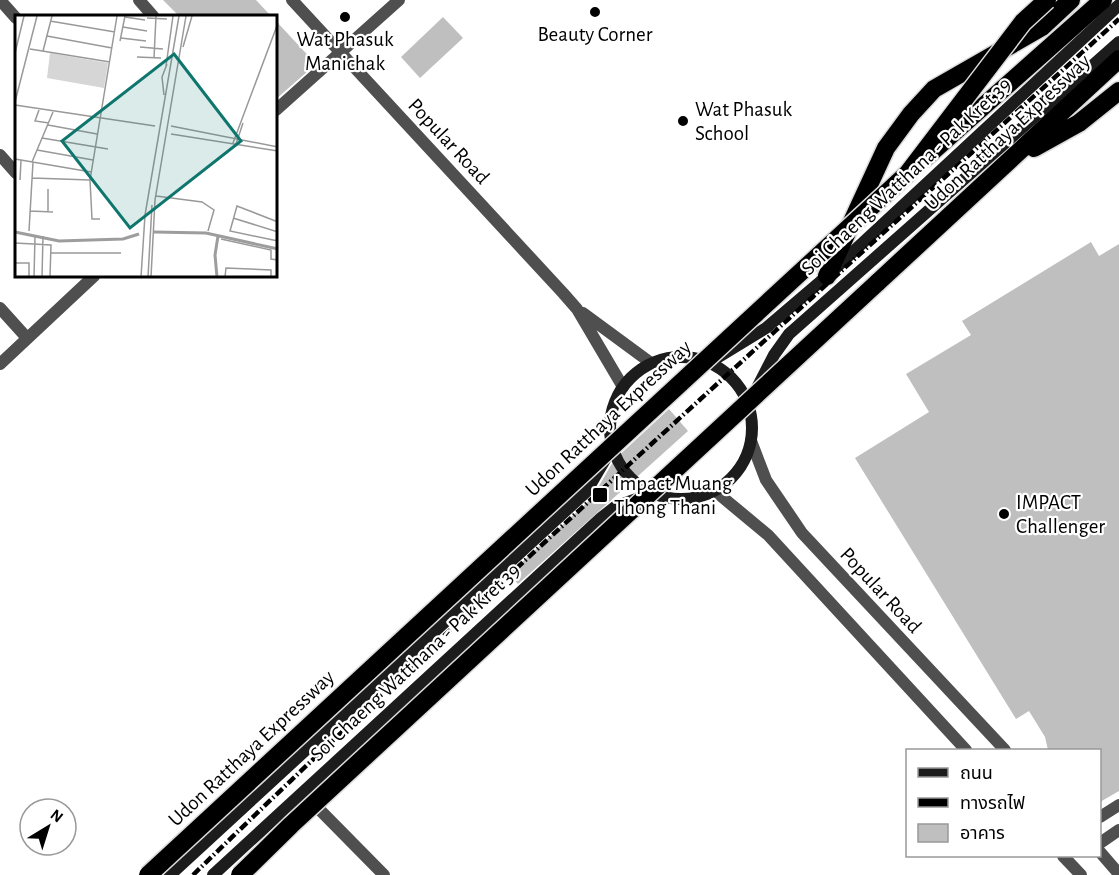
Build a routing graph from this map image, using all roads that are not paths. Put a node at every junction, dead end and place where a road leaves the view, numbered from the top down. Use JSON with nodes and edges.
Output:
{"nodes":[{"id":1,"x":0,"y":0,"type":"edge"},
{"id":2,"x":138,"y":0,"type":"edge"},
{"id":3,"x":292,"y":0,"type":"edge"},
{"id":4,"x":399,"y":0,"type":"edge"},
{"id":5,"x":1047,"y":0,"type":"edge"},
{"id":6,"x":1071,"y":0,"type":"edge"},
{"id":7,"x":1103,"y":0,"type":"edge"},
{"id":8,"x":1119,"y":5,"type":"edge"},
{"id":9,"x":152,"y":15,"type":"edge"},
{"id":10,"x":15,"y":17,"type":"edge"},
{"id":11,"x":1119,"y":42,"type":"edge"},
{"id":12,"x":341,"y":54,"type":"junction"},
{"id":13,"x":1119,"y":59,"type":"edge"},
{"id":14,"x":1119,"y":90,"type":"edge"},
{"id":15,"x":278,"y":108,"type":"edge"},
{"id":16,"x":0,"y":155,"type":"edge"},
{"id":17,"x":1006,"y":164,"type":"junction"},
{"id":18,"x":15,"y":172,"type":"edge"},
{"id":19,"x":908,"y":173,"type":"junction"},
{"id":20,"x":827,"y":276,"type":"junction"},
{"id":21,"x":92,"y":278,"type":"edge"},
{"id":22,"x":0,"y":308,"type":"edge"},
{"id":23,"x":577,"y":309,"type":"junction"},
{"id":24,"x":27,"y":338,"type":"junction"},
{"id":25,"x":651,"y":363,"type":"junction"},
{"id":26,"x":709,"y":363,"type":"junction"},
{"id":27,"x":0,"y":364,"type":"edge"},
{"id":28,"x":623,"y":387,"type":"junction"},
{"id":29,"x":748,"y":404,"type":"junction"},
{"id":30,"x":751,"y":441,"type":"junction"},
{"id":31,"x":612,"y":447,"type":"junction"},
{"id":32,"x":716,"y":491,"type":"junction"},
{"id":33,"x":654,"y":494,"type":"junction"},
{"id":34,"x":965,"y":749,"type":"edge"},
{"id":35,"x":1004,"y":749,"type":"edge"},
{"id":36,"x":314,"y":804,"type":"junction"},
{"id":37,"x":1119,"y":805,"type":"edge"},
{"id":38,"x":1101,"y":816,"type":"edge"},
{"id":39,"x":1119,"y":830,"type":"edge"},
{"id":40,"x":1101,"y":842,"type":"edge"},
{"id":41,"x":1101,"y":853,"type":"edge"},
{"id":42,"x":1067,"y":859,"type":"edge"},
{"id":43,"x":1119,"y":874,"type":"edge"},
{"id":44,"x":148,"y":875,"type":"edge"},
{"id":45,"x":170,"y":875,"type":"edge"},
{"id":46,"x":213,"y":875,"type":"edge"},
{"id":47,"x":240,"y":875,"type":"edge"},
{"id":48,"x":384,"y":875,"type":"edge"},
{"id":49,"x":1081,"y":875,"type":"edge"}],
"edges":[{"from":1,"to":10,"type":"street"},
{"from":2,"to":9,"type":"street"},
{"from":3,"to":12,"type":"street","name":"Popular Road"},
{"from":4,"to":12,"type":"street"},
{"from":5,"to":19,"type":"highway","bridge":true},
{"from":6,"to":20,"type":"highway"},
{"from":7,"to":19,"type":"highway","name":"Udon Ratthaya Expressway","bridge":true},
{"from":8,"to":20,"type":"main road","name":"Soi Chaeng Watthana - Pak Kret 39"},
{"from":11,"to":29,"type":"main road","name":"Soi Chaeng Watthana - Pak Kret 39"},
{"from":12,"to":15,"type":"street"},
{"from":12,"to":23,"type":"street","name":"Popular Road"},
{"from":13,"to":17,"type":"highway","name":"Udon Ratthaya Expressway"},
{"from":14,"to":17,"type":"highway"},
{"from":16,"to":18,"type":"street"},
{"from":17,"to":36,"type":"highway","name":"Udon Ratthaya Expressway","bridge":true},
{"from":19,"to":44,"type":"highway","name":"Udon Ratthaya Expressway","bridge":true},
{"from":20,"to":26,"type":"main road","name":"Soi Chaeng Watthana - Pak Kret 39"},
{"from":21,"to":24,"type":"street"},
{"from":22,"to":24,"type":"street"},
{"from":23,"to":25,"type":"street"},
{"from":23,"to":28,"type":"street"},
{"from":24,"to":27,"type":"street"},
{"from":25,"to":26,"type":"main road","name":"Soi Chaeng Watthana - Pak Kret 39"},
{"from":25,"to":28,"type":"main road","name":"Soi Chaeng Watthana - Pak Kret 39"},
{"from":26,"to":29,"type":"main road","name":"Soi Chaeng Watthana - Pak Kret 39"},
{"from":28,"to":31,"type":"main road","name":"Soi Chaeng Watthana - Pak Kret 39"},
{"from":29,"to":30,"type":"main road","name":"Soi Chaeng Watthana - Pak Kret 39"},
{"from":30,"to":32,"type":"main road","name":"Soi Chaeng Watthana - Pak Kret 39"},
{"from":30,"to":35,"type":"street","name":"Popular Road"},
{"from":31,"to":33,"type":"main road","name":"Soi Chaeng Watthana - Pak Kret 39"},
{"from":31,"to":45,"type":"main road","name":"Soi Chaeng Watthana - Pak Kret 39"},
{"from":32,"to":33,"type":"main road","name":"Soi Chaeng Watthana - Pak Kret 39"},
{"from":32,"to":34,"type":"street"},
{"from":33,"to":46,"type":"main road","name":"Soi Chaeng Watthana - Pak Kret 39"},
{"from":36,"to":47,"type":"highway","name":"Udon Ratthaya Expressway","bridge":true},
{"from":36,"to":48,"type":"street"},
{"from":37,"to":38,"type":"street"},
{"from":39,"to":40,"type":"street"},
{"from":41,"to":43,"type":"street"},
{"from":42,"to":49,"type":"street"}]}
